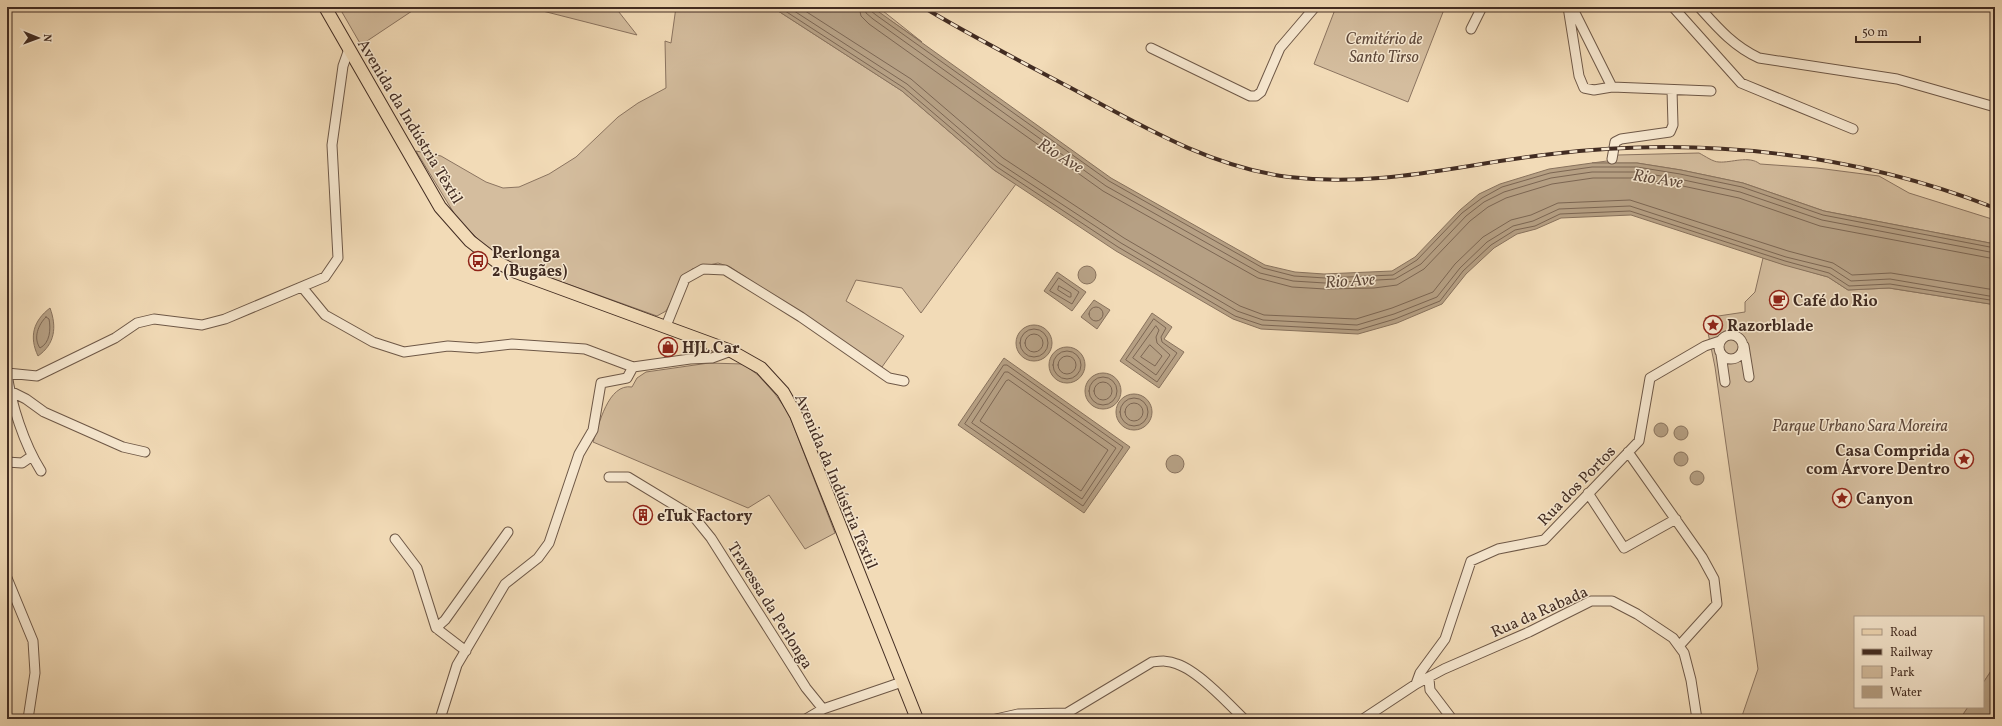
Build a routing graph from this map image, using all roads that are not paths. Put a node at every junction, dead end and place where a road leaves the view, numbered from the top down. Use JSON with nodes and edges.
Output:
{"nodes":[{"id":1,"x":325,"y":7,"type":"edge"},
{"id":2,"x":1315,"y":7,"type":"edge"},
{"id":3,"x":1482,"y":7,"type":"edge"},
{"id":4,"x":1568,"y":7,"type":"edge"},
{"id":5,"x":1572,"y":7,"type":"edge"},
{"id":6,"x":1673,"y":7,"type":"edge"},
{"id":7,"x":1699,"y":7,"type":"edge"},
{"id":8,"x":1471,"y":29,"type":"dead end"},
{"id":9,"x":1151,"y":48,"type":"dead end"},
{"id":10,"x":349,"y":49,"type":"junction"},
{"id":11,"x":1612,"y":87,"type":"junction"},
{"id":12,"x":1672,"y":90,"type":"junction"},
{"id":13,"x":1711,"y":91,"type":"dead end"},
{"id":14,"x":1995,"y":107,"type":"edge"},
{"id":15,"x":1853,"y":129,"type":"dead end"},
{"id":16,"x":1612,"y":158,"type":"dead end"},
{"id":17,"x":302,"y":287,"type":"junction"},
{"id":18,"x":666,"y":326,"type":"junction"},
{"id":19,"x":1743,"y":342,"type":"junction"},
{"id":20,"x":1720,"y":348,"type":"junction"},
{"id":21,"x":731,"y":351,"type":"junction"},
{"id":22,"x":633,"y":368,"type":"junction"},
{"id":23,"x":7,"y":373,"type":"edge"},
{"id":24,"x":1749,"y":377,"type":"dead end"},
{"id":25,"x":904,"y":381,"type":"dead end"},
{"id":26,"x":1725,"y":382,"type":"dead end"},
{"id":27,"x":10,"y":391,"type":"junction"},
{"id":28,"x":145,"y":452,"type":"dead end"},
{"id":29,"x":1628,"y":452,"type":"junction"},
{"id":30,"x":32,"y":456,"type":"junction"},
{"id":31,"x":7,"y":462,"type":"edge"},
{"id":32,"x":41,"y":471,"type":"dead end"},
{"id":33,"x":609,"y":477,"type":"dead end"},
{"id":34,"x":1588,"y":493,"type":"junction"},
{"id":35,"x":1676,"y":519,"type":"junction"},
{"id":36,"x":508,"y":532,"type":"dead end"},
{"id":37,"x":395,"y":539,"type":"dead end"},
{"id":38,"x":7,"y":578,"type":"edge"},
{"id":39,"x":436,"y":628,"type":"junction"},
{"id":40,"x":1679,"y":646,"type":"junction"},
{"id":41,"x":466,"y":651,"type":"junction"},
{"id":42,"x":1429,"y":679,"type":"junction"},
{"id":43,"x":902,"y":682,"type":"junction"},
{"id":44,"x":1416,"y":684,"type":"junction"},
{"id":45,"x":823,"y":709,"type":"junction"},
{"id":46,"x":28,"y":719,"type":"edge"},
{"id":47,"x":440,"y":719,"type":"edge"},
{"id":48,"x":806,"y":719,"type":"edge"},
{"id":49,"x":917,"y":719,"type":"edge"},
{"id":50,"x":996,"y":719,"type":"edge"},
{"id":51,"x":1244,"y":719,"type":"edge"},
{"id":52,"x":1362,"y":719,"type":"edge"},
{"id":53,"x":1452,"y":719,"type":"edge"},
{"id":54,"x":1696,"y":719,"type":"edge"}],
"edges":[{"from":1,"to":10,"type":"main road","name":"Avenida da Indústria Têxtil"},
{"from":2,"to":9,"type":"street"},
{"from":3,"to":8,"type":"street"},
{"from":4,"to":11,"type":"street"},
{"from":5,"to":11,"type":"street"},
{"from":6,"to":15,"type":"street"},
{"from":7,"to":14,"type":"street"},
{"from":10,"to":17,"type":"street"},
{"from":10,"to":18,"type":"main road","name":"Avenida da Indústria Têxtil"},
{"from":11,"to":12,"type":"street"},
{"from":12,"to":13,"type":"street"},
{"from":12,"to":16,"type":"street"},
{"from":17,"to":22,"type":"street"},
{"from":17,"to":23,"type":"street"},
{"from":18,"to":21,"type":"main road","name":"Avenida da Indústria Têxtil"},
{"from":18,"to":25,"type":"street"},
{"from":19,"to":20,"type":"street"},
{"from":19,"to":20,"type":"street"},
{"from":19,"to":24,"type":"street"},
{"from":20,"to":26,"type":"street"},
{"from":20,"to":29,"type":"street","name":"Rua dos Portos"},
{"from":21,"to":22,"type":"street"},
{"from":21,"to":43,"type":"main road","name":"Avenida da Indústria Têxtil"},
{"from":22,"to":41,"type":"street"},
{"from":23,"to":27,"type":"street"},
{"from":27,"to":28,"type":"street"},
{"from":27,"to":30,"type":"street"},
{"from":29,"to":34,"type":"street","name":"Rua dos Portos"},
{"from":29,"to":35,"type":"street"},
{"from":30,"to":31,"type":"street"},
{"from":30,"to":32,"type":"street"},
{"from":33,"to":45,"type":"street","name":"Travessa da Perlonga"},
{"from":34,"to":35,"type":"street"},
{"from":34,"to":44,"type":"street","name":"Rua dos Portos"},
{"from":35,"to":40,"type":"street"},
{"from":36,"to":39,"type":"street"},
{"from":37,"to":39,"type":"street"},
{"from":38,"to":46,"type":"street"},
{"from":39,"to":41,"type":"street"},
{"from":40,"to":42,"type":"street","name":"Rua da Rabada"},
{"from":40,"to":54,"type":"street","name":"Rua da Rabada"},
{"from":41,"to":47,"type":"street"},
{"from":42,"to":44,"type":"street","name":"Rua da Rabada"},
{"from":42,"to":53,"type":"street"},
{"from":43,"to":45,"type":"street"},
{"from":43,"to":49,"type":"main road","name":"Avenida da Indústria Têxtil"},
{"from":44,"to":52,"type":"street","name":"Rua da Rabada"},
{"from":45,"to":48,"type":"street"},
{"from":50,"to":51,"type":"street"}]}
